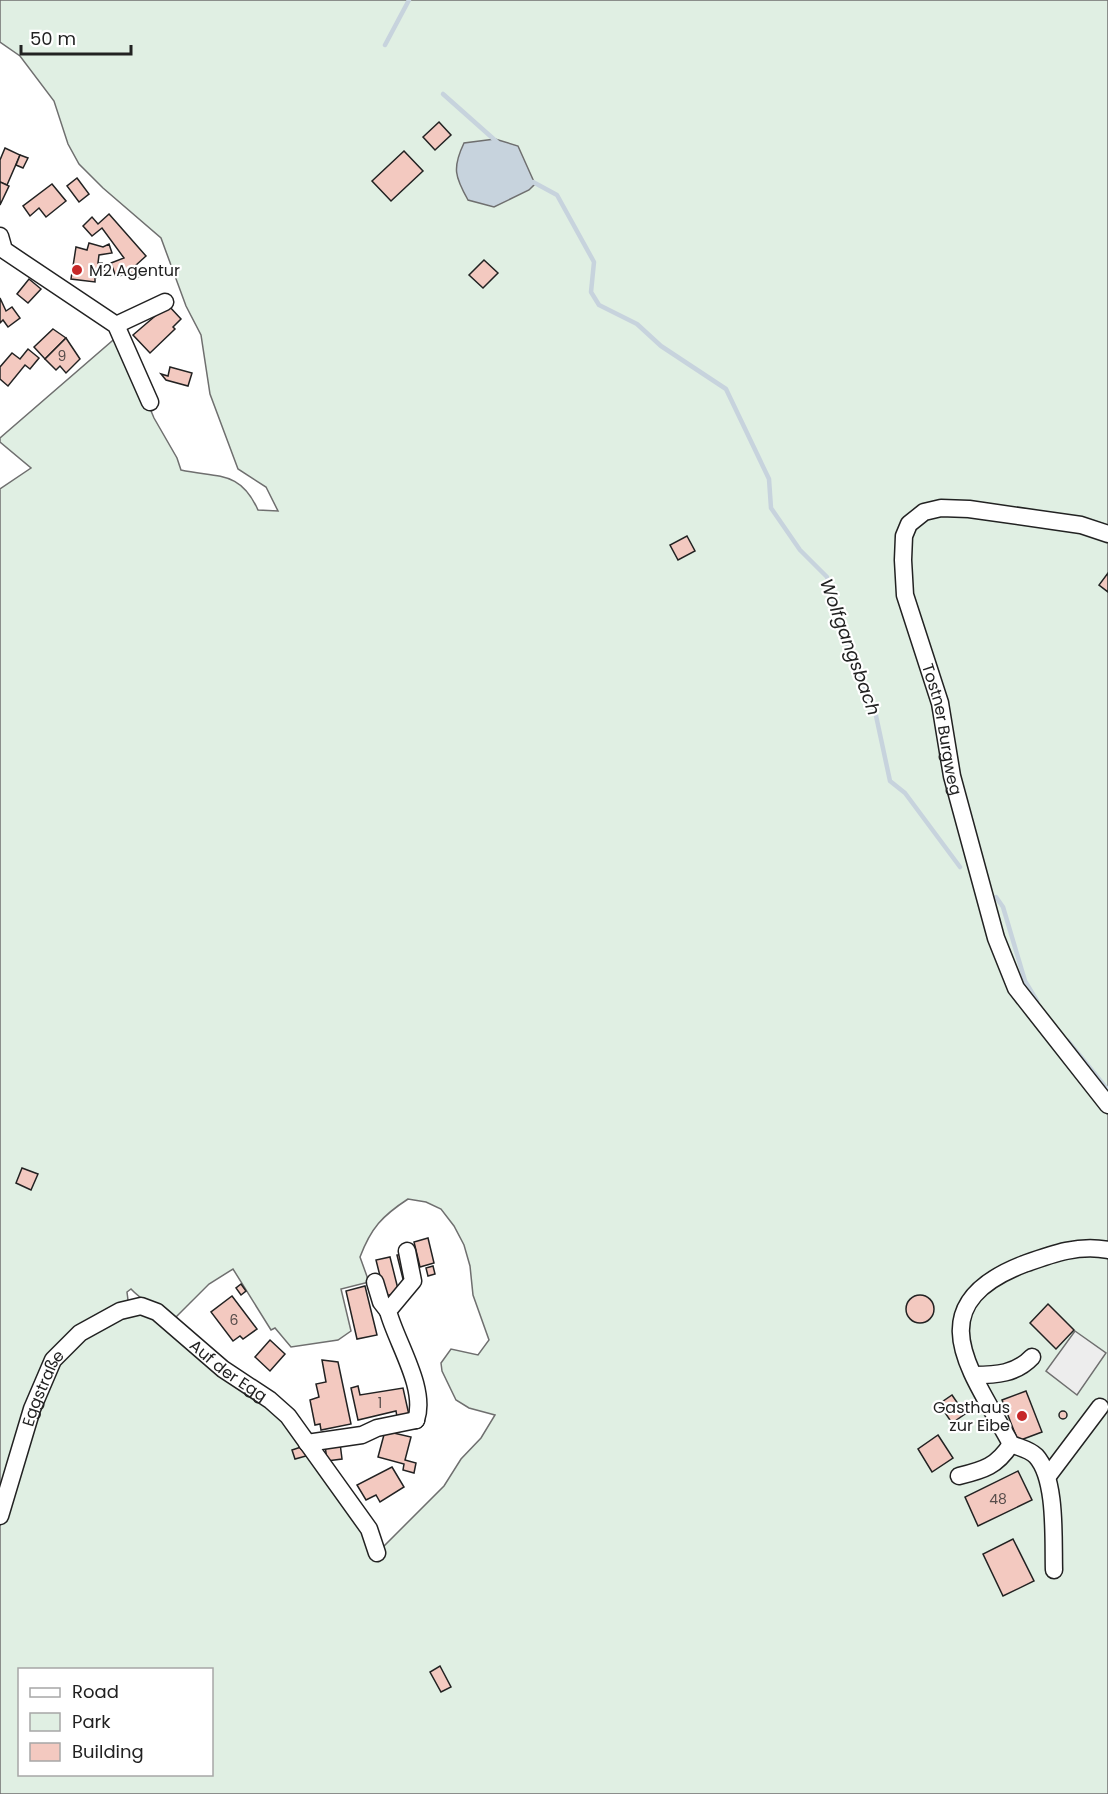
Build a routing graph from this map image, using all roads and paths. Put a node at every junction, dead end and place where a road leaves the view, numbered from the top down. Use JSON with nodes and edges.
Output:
{"nodes":[{"id":1,"x":1,"y":246,"type":"edge"},
{"id":2,"x":165,"y":302,"type":"dead end"},
{"id":3,"x":116,"y":325,"type":"junction"},
{"id":4,"x":150,"y":402,"type":"dead end"},
{"id":5,"x":1108,"y":534,"type":"edge"},
{"id":6,"x":1108,"y":1105,"type":"edge"},
{"id":7,"x":1108,"y":1250,"type":"edge"},
{"id":8,"x":407,"y":1251,"type":"dead end"},
{"id":9,"x":375,"y":1282,"type":"dead end"},
{"id":10,"x":141,"y":1306,"type":"joint"},
{"id":11,"x":388,"y":1311,"type":"junction"},
{"id":12,"x":1032,"y":1357,"type":"dead end"},
{"id":13,"x":974,"y":1375,"type":"junction"},
{"id":14,"x":1100,"y":1407,"type":"dead end"},
{"id":15,"x":307,"y":1443,"type":"junction"},
{"id":16,"x":1011,"y":1443,"type":"junction"},
{"id":17,"x":959,"y":1476,"type":"dead end"},
{"id":18,"x":1048,"y":1476,"type":"junction"},
{"id":19,"x":0,"y":1516,"type":"edge"},
{"id":20,"x":376,"y":1553,"type":"dead end"},
{"id":21,"x":1054,"y":1570,"type":"dead end"}],
"edges":[{"from":1,"to":3,"type":"street"},
{"from":2,"to":3,"type":"street"},
{"from":3,"to":4,"type":"street"},
{"from":5,"to":6,"type":"street","name":"Tostner Burgweg"},
{"from":7,"to":13,"type":"street"},
{"from":8,"to":11,"type":"street"},
{"from":9,"to":11,"type":"street"},
{"from":10,"to":15,"type":"street","name":"Auf der Egg"},
{"from":10,"to":19,"type":"street","name":"Eggstraße"},
{"from":11,"to":15,"type":"street"},
{"from":12,"to":13,"type":"street"},
{"from":13,"to":16,"type":"street"},
{"from":14,"to":18,"type":"street"},
{"from":15,"to":20,"type":"street","name":"Auf der Egg"},
{"from":16,"to":17,"type":"street"},
{"from":16,"to":18,"type":"street"},
{"from":18,"to":21,"type":"street"}]}
